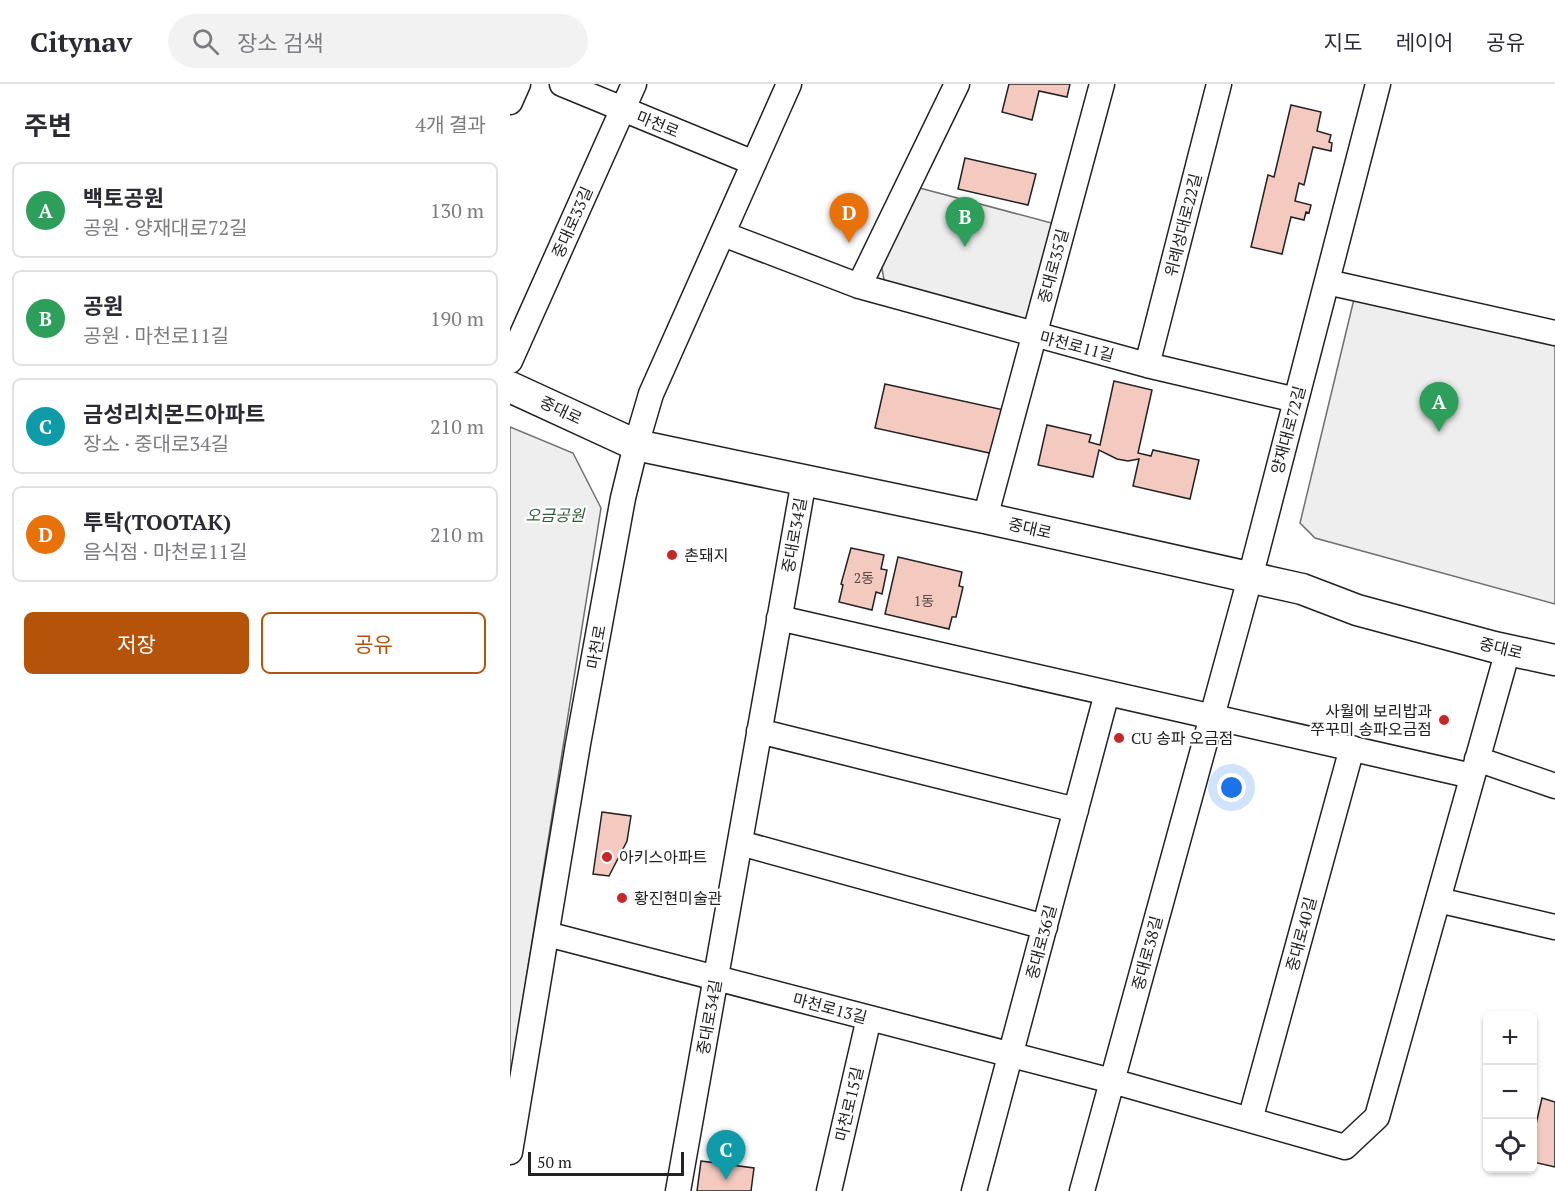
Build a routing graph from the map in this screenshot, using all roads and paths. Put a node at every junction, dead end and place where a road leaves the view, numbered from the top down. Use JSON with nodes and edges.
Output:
{"nodes":[{"id":1,"x":518,"y":84,"type":"edge"},
{"id":2,"x":562,"y":84,"type":"edge"},
{"id":3,"x":634,"y":84,"type":"edge"},
{"id":4,"x":789,"y":84,"type":"edge"},
{"id":5,"x":957,"y":84,"type":"edge"},
{"id":6,"x":1102,"y":84,"type":"edge"},
{"id":7,"x":1220,"y":84,"type":"edge"},
{"id":8,"x":1378,"y":84,"type":"edge"},
{"id":9,"x":510,"y":102,"type":"edge"},
{"id":10,"x":623,"y":109,"type":"junction"},
{"id":11,"x":754,"y":163,"type":"junction"},
{"id":12,"x":723,"y":234,"type":"junction"},
{"id":13,"x":1327,"y":282,"type":"junction"},
{"id":14,"x":859,"y":286,"type":"junction"},
{"id":15,"x":1555,"y":333,"type":"edge"},
{"id":16,"x":1035,"y":334,"type":"junction"},
{"id":17,"x":510,"y":361,"type":"edge"},
{"id":18,"x":1147,"y":365,"type":"junction"},
{"id":19,"x":510,"y":387,"type":"edge"},
{"id":20,"x":1296,"y":400,"type":"junction"},
{"id":21,"x":636,"y":445,"type":"junction"},
{"id":22,"x":804,"y":480,"type":"junction"},
{"id":23,"x":985,"y":518,"type":"junction"},
{"id":24,"x":1250,"y":578,"type":"junction"},
{"id":25,"x":779,"y":618,"type":"junction"},
{"id":26,"x":1508,"y":650,"type":"junction"},
{"id":27,"x":1555,"y":660,"type":"edge"},
{"id":28,"x":1107,"y":693,"type":"junction"},
{"id":29,"x":1212,"y":716,"type":"junction"},
{"id":30,"x":759,"y":731,"type":"junction"},
{"id":31,"x":1352,"y":748,"type":"junction"},
{"id":32,"x":1475,"y":767,"type":"junction"},
{"id":33,"x":1555,"y":786,"type":"edge"},
{"id":34,"x":1076,"y":810,"type":"junction"},
{"id":35,"x":740,"y":843,"type":"junction"},
{"id":36,"x":1438,"y":900,"type":"junction"},
{"id":37,"x":1045,"y":927,"type":"junction"},
{"id":38,"x":1555,"y":927,"type":"edge"},
{"id":39,"x":547,"y":934,"type":"junction"},
{"id":40,"x":716,"y":978,"type":"junction"},
{"id":41,"x":868,"y":1018,"type":"junction"},
{"id":42,"x":1011,"y":1055,"type":"junction"},
{"id":43,"x":1112,"y":1082,"type":"junction"},
{"id":44,"x":1250,"y":1120,"type":"junction"},
{"id":45,"x":511,"y":1139,"type":"edge"},
{"id":46,"x":678,"y":1191,"type":"edge"},
{"id":47,"x":829,"y":1191,"type":"edge"},
{"id":48,"x":974,"y":1191,"type":"edge"},
{"id":49,"x":1083,"y":1191,"type":"edge"}],
"edges":[{"from":1,"to":9,"type":"street"},
{"from":2,"to":10,"type":"street","name":"마천로"},
{"from":3,"to":10,"type":"street","name":"중대로33길"},
{"from":4,"to":11,"type":"street","name":"마천로"},
{"from":5,"to":14,"type":"street"},
{"from":6,"to":16,"type":"street","name":"중대로35길"},
{"from":7,"to":18,"type":"street","name":"위례성대로22길"},
{"from":8,"to":13,"type":"street","name":"양재대로72길"},
{"from":10,"to":11,"type":"street","name":"마천로"},
{"from":10,"to":17,"type":"street","name":"중대로33길"},
{"from":11,"to":12,"type":"street","name":"마천로"},
{"from":12,"to":14,"type":"street","name":"마천로11길"},
{"from":12,"to":21,"type":"street","name":"마천로"},
{"from":13,"to":15,"type":"street"},
{"from":13,"to":20,"type":"street","name":"양재대로72길"},
{"from":14,"to":16,"type":"street","name":"마천로11길"},
{"from":16,"to":18,"type":"street","name":"마천로11길"},
{"from":16,"to":23,"type":"street","name":"중대로35길"},
{"from":18,"to":20,"type":"street","name":"마천로11길"},
{"from":19,"to":21,"type":"main road","name":"중대로"},
{"from":20,"to":24,"type":"street","name":"양재대로72길"},
{"from":21,"to":22,"type":"main road","name":"중대로"},
{"from":21,"to":39,"type":"street","name":"마천로"},
{"from":22,"to":23,"type":"main road","name":"중대로"},
{"from":22,"to":25,"type":"street","name":"중대로34길"},
{"from":23,"to":24,"type":"main road","name":"중대로"},
{"from":24,"to":26,"type":"main road","name":"중대로"},
{"from":24,"to":29,"type":"street","name":"중대로38길"},
{"from":25,"to":28,"type":"street"},
{"from":25,"to":30,"type":"street","name":"중대로34길"},
{"from":26,"to":27,"type":"main road","name":"중대로"},
{"from":26,"to":32,"type":"street"},
{"from":28,"to":29,"type":"street"},
{"from":28,"to":34,"type":"street","name":"중대로36길"},
{"from":29,"to":31,"type":"street"},
{"from":29,"to":43,"type":"street","name":"중대로38길"},
{"from":30,"to":34,"type":"street"},
{"from":30,"to":35,"type":"street","name":"중대로34길"},
{"from":31,"to":32,"type":"street"},
{"from":31,"to":44,"type":"street","name":"중대로40길"},
{"from":32,"to":33,"type":"street"},
{"from":32,"to":36,"type":"street"},
{"from":34,"to":37,"type":"street","name":"중대로36길"},
{"from":35,"to":37,"type":"street"},
{"from":35,"to":40,"type":"street","name":"중대로34길"},
{"from":36,"to":38,"type":"street"},
{"from":36,"to":44,"type":"street"},
{"from":37,"to":42,"type":"street","name":"중대로36길"},
{"from":39,"to":40,"type":"street","name":"마천로13길"},
{"from":39,"to":45,"type":"street","name":"마천로"},
{"from":40,"to":41,"type":"street","name":"마천로13길"},
{"from":40,"to":46,"type":"street","name":"중대로34길"},
{"from":41,"to":42,"type":"street","name":"마천로13길"},
{"from":41,"to":47,"type":"street","name":"마천로15길"},
{"from":42,"to":43,"type":"street","name":"마천로13길"},
{"from":42,"to":48,"type":"street","name":"중대로36길"},
{"from":43,"to":44,"type":"street"},
{"from":43,"to":49,"type":"street","name":"중대로38길"}]}
